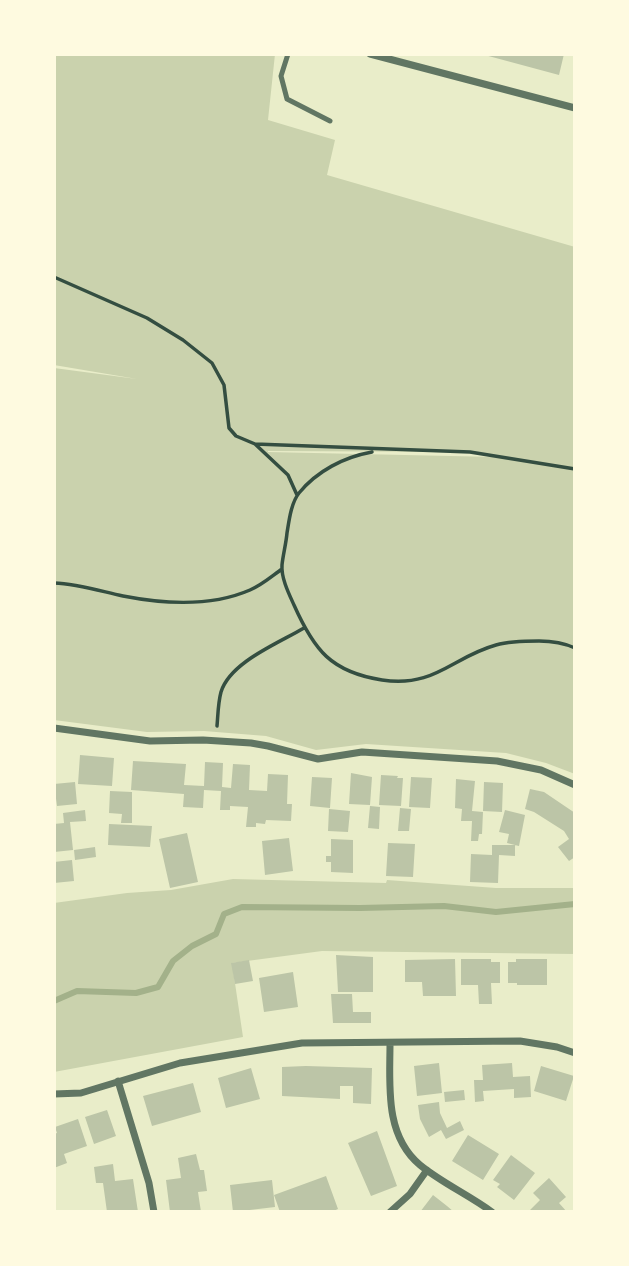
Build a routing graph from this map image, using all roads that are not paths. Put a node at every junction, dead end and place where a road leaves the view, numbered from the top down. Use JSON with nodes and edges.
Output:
{"nodes":[{"id":1,"x":288,"y":54,"type":"edge"},
{"id":2,"x":370,"y":54,"type":"edge"},
{"id":3,"x":575,"y":108,"type":"edge"},
{"id":4,"x":330,"y":121,"type":"dead end"},
{"id":5,"x":54,"y":728,"type":"edge"},
{"id":6,"x":575,"y":785,"type":"edge"},
{"id":7,"x":390,"y":1043,"type":"junction"},
{"id":8,"x":575,"y":1053,"type":"edge"},
{"id":9,"x":118,"y":1081,"type":"junction"},
{"id":10,"x":54,"y":1094,"type":"edge"},
{"id":11,"x":427,"y":1170,"type":"junction"},
{"id":12,"x":154,"y":1212,"type":"edge"},
{"id":13,"x":390,"y":1212,"type":"edge"},
{"id":14,"x":492,"y":1212,"type":"edge"}],
"edges":[{"from":1,"to":4,"type":"lane"},
{"from":2,"to":3,"type":"street"},
{"from":5,"to":6,"type":"street"},
{"from":7,"to":8,"type":"street"},
{"from":7,"to":9,"type":"street"},
{"from":7,"to":11,"type":"street"},
{"from":9,"to":10,"type":"street"},
{"from":9,"to":12,"type":"street"},
{"from":11,"to":13,"type":"street"},
{"from":11,"to":14,"type":"street"}]}
